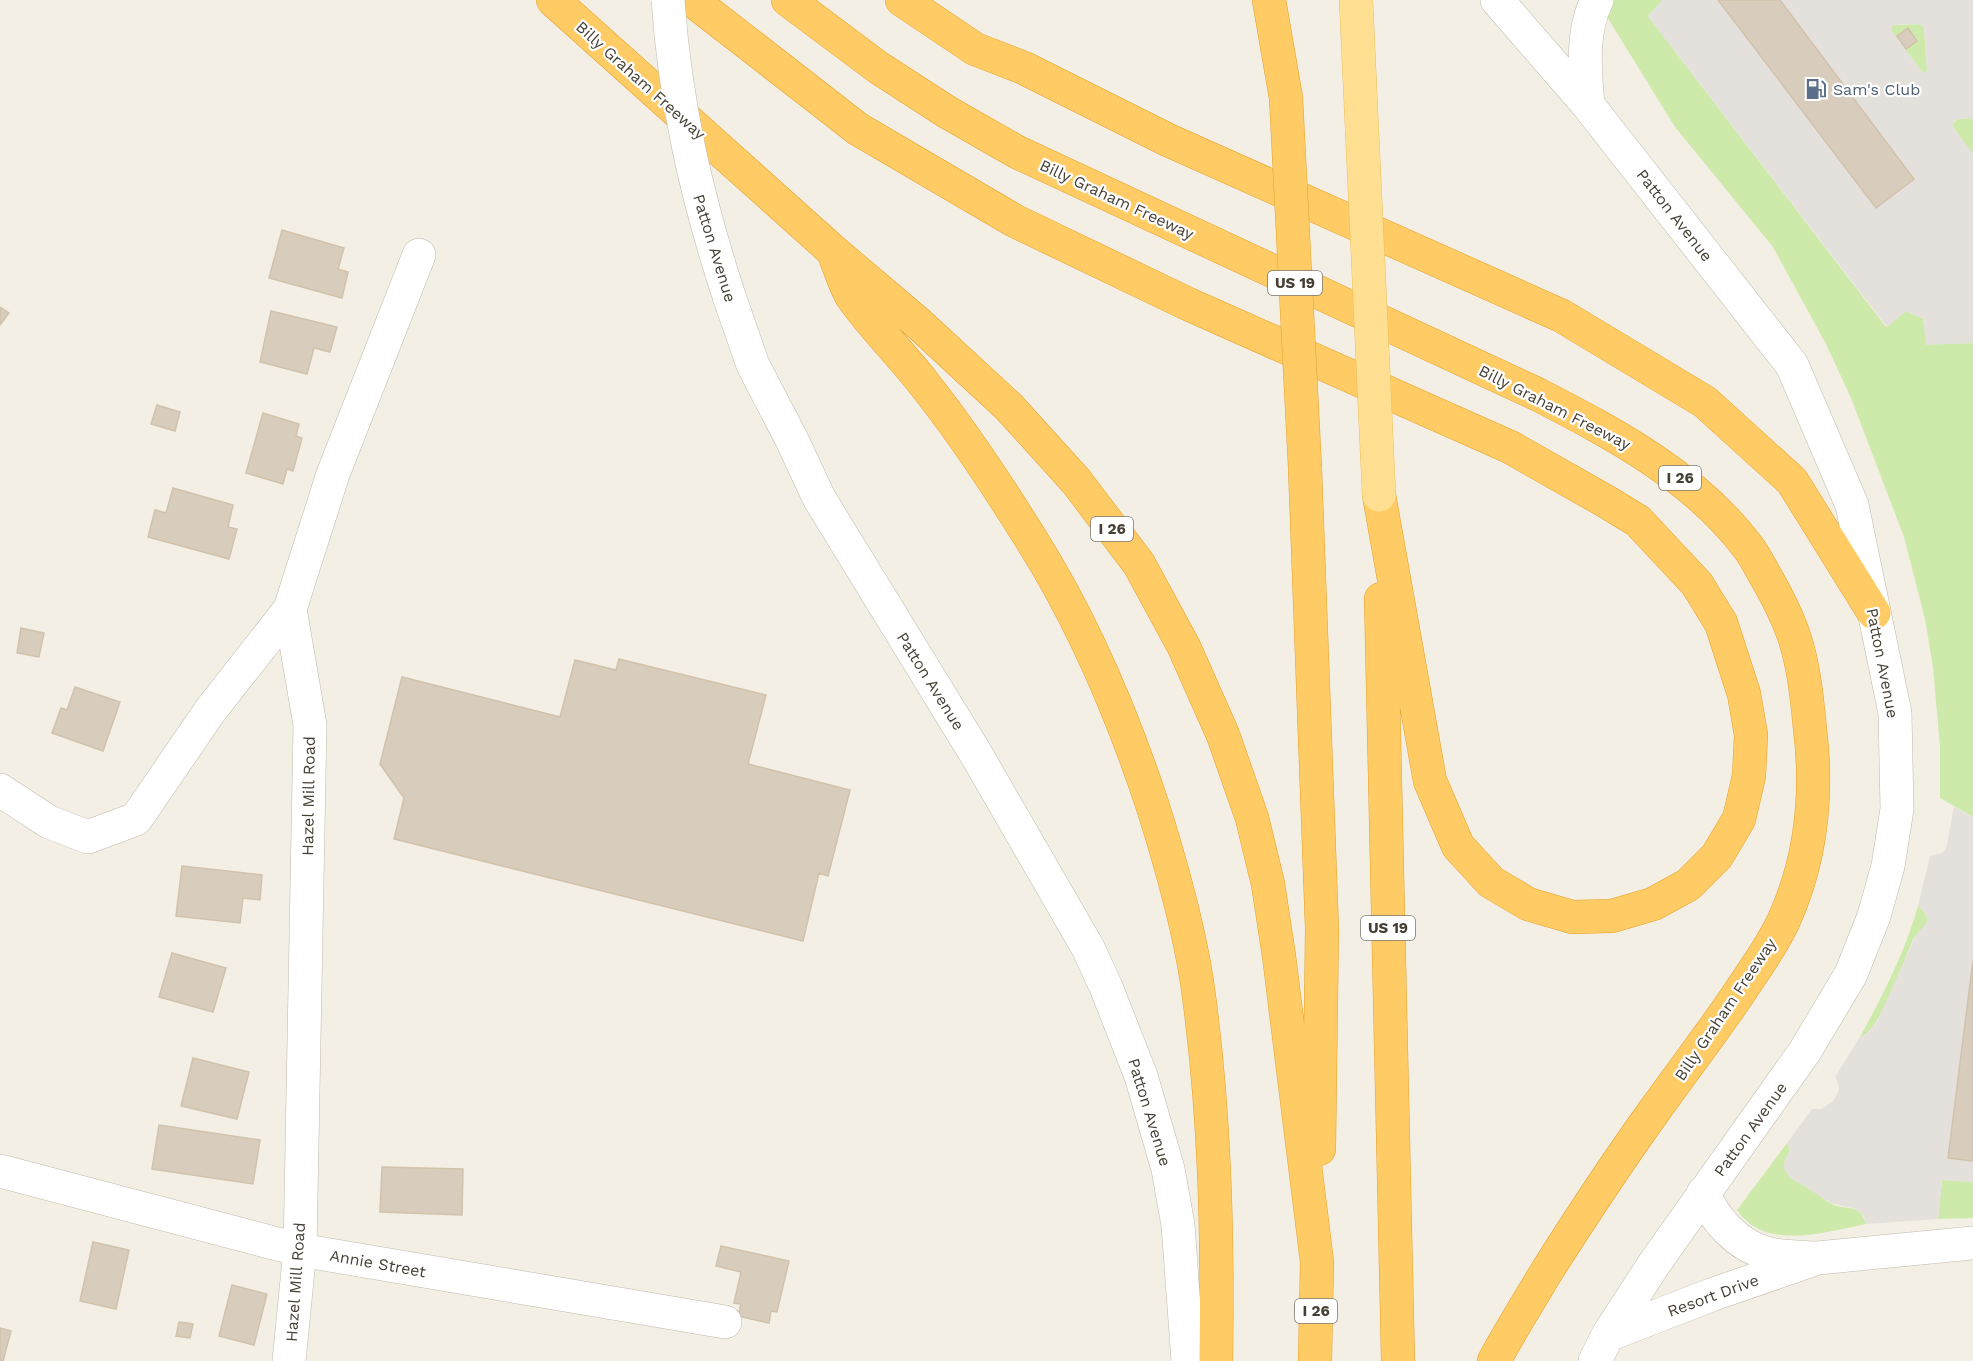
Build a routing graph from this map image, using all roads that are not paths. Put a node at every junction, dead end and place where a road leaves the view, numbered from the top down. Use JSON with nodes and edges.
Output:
{"nodes":[{"id":1,"x":553,"y":0,"type":"edge"},
{"id":2,"x":668,"y":0,"type":"edge"},
{"id":3,"x":692,"y":0,"type":"edge"},
{"id":4,"x":788,"y":0,"type":"edge"},
{"id":5,"x":902,"y":0,"type":"edge"},
{"id":6,"x":936,"y":0,"type":"edge"},
{"id":7,"x":1269,"y":0,"type":"edge"},
{"id":8,"x":1280,"y":0,"type":"edge"},
{"id":9,"x":1356,"y":0,"type":"edge"},
{"id":10,"x":1497,"y":0,"type":"edge"},
{"id":11,"x":1597,"y":0,"type":"edge"},
{"id":12,"x":1024,"y":68,"type":"junction"},
{"id":13,"x":1286,"y":98,"type":"junction"},
{"id":14,"x":1588,"y":105,"type":"junction"},
{"id":15,"x":833,"y":251,"type":"junction"},
{"id":16,"x":419,"y":255,"type":"dead end"},
{"id":17,"x":1379,"y":495,"type":"junction"},
{"id":18,"x":290,"y":609,"type":"junction"},
{"id":19,"x":1874,"y":613,"type":"junction"},
{"id":20,"x":0,"y":790,"type":"edge"},
{"id":21,"x":0,"y":1172,"type":"edge"},
{"id":22,"x":1703,"y":1193,"type":"junction"},
{"id":23,"x":1973,"y":1243,"type":"edge"},
{"id":24,"x":300,"y":1250,"type":"junction"},
{"id":25,"x":1818,"y":1258,"type":"junction"},
{"id":26,"x":1317,"y":1262,"type":"junction"},
{"id":27,"x":726,"y":1322,"type":"dead end"},
{"id":28,"x":1602,"y":1348,"type":"edge"},
{"id":29,"x":289,"y":1361,"type":"edge"},
{"id":30,"x":1188,"y":1361,"type":"edge"},
{"id":31,"x":1216,"y":1361,"type":"edge"},
{"id":32,"x":1315,"y":1361,"type":"edge"},
{"id":33,"x":1398,"y":1361,"type":"edge"},
{"id":34,"x":1494,"y":1361,"type":"edge"}],
"edges":[{"from":1,"to":15,"type":"highway","name":"Billy Graham Freeway","number":"I 26"},
{"from":2,"to":30,"type":"street","name":"Patton Avenue","bridge":true},
{"from":3,"to":17,"type":"highway"},
{"from":4,"to":34,"type":"highway","name":"Billy Graham Freeway","number":"I 26"},
{"from":5,"to":12,"type":"highway"},
{"from":6,"to":12,"type":"highway"},
{"from":7,"to":13,"type":"highway"},
{"from":8,"to":13,"type":"main road","number":"US 19"},
{"from":9,"to":17,"type":"main road","number":"US 19","bridge":true},
{"from":10,"to":14,"type":"street","name":"Patton Avenue"},
{"from":11,"to":14,"type":"street"},
{"from":12,"to":19,"type":"highway"},
{"from":13,"to":26,"type":"highway","number":"US 19","bridge":true},
{"from":14,"to":19,"type":"street","name":"Patton Avenue"},
{"from":15,"to":26,"type":"highway","name":"Billy Graham Freeway","number":"I 26"},
{"from":15,"to":31,"type":"highway"},
{"from":16,"to":18,"type":"street","name":"Hazel Mill Road"},
{"from":17,"to":33,"type":"highway","number":"US 19"},
{"from":18,"to":20,"type":"street"},
{"from":18,"to":24,"type":"street","name":"Hazel Mill Road"},
{"from":19,"to":22,"type":"street","name":"Patton Avenue"},
{"from":21,"to":24,"type":"street","name":"Annie Street"},
{"from":22,"to":25,"type":"street","name":"Resort Drive"},
{"from":22,"to":28,"type":"street","name":"Patton Avenue"},
{"from":23,"to":25,"type":"street","name":"Resort Drive"},
{"from":24,"to":27,"type":"street","name":"Annie Street"},
{"from":24,"to":29,"type":"street","name":"Hazel Mill Road"},
{"from":25,"to":28,"type":"street","name":"Resort Drive"},
{"from":26,"to":32,"type":"highway","name":"Billy Graham Freeway","number":"I 26"}]}
